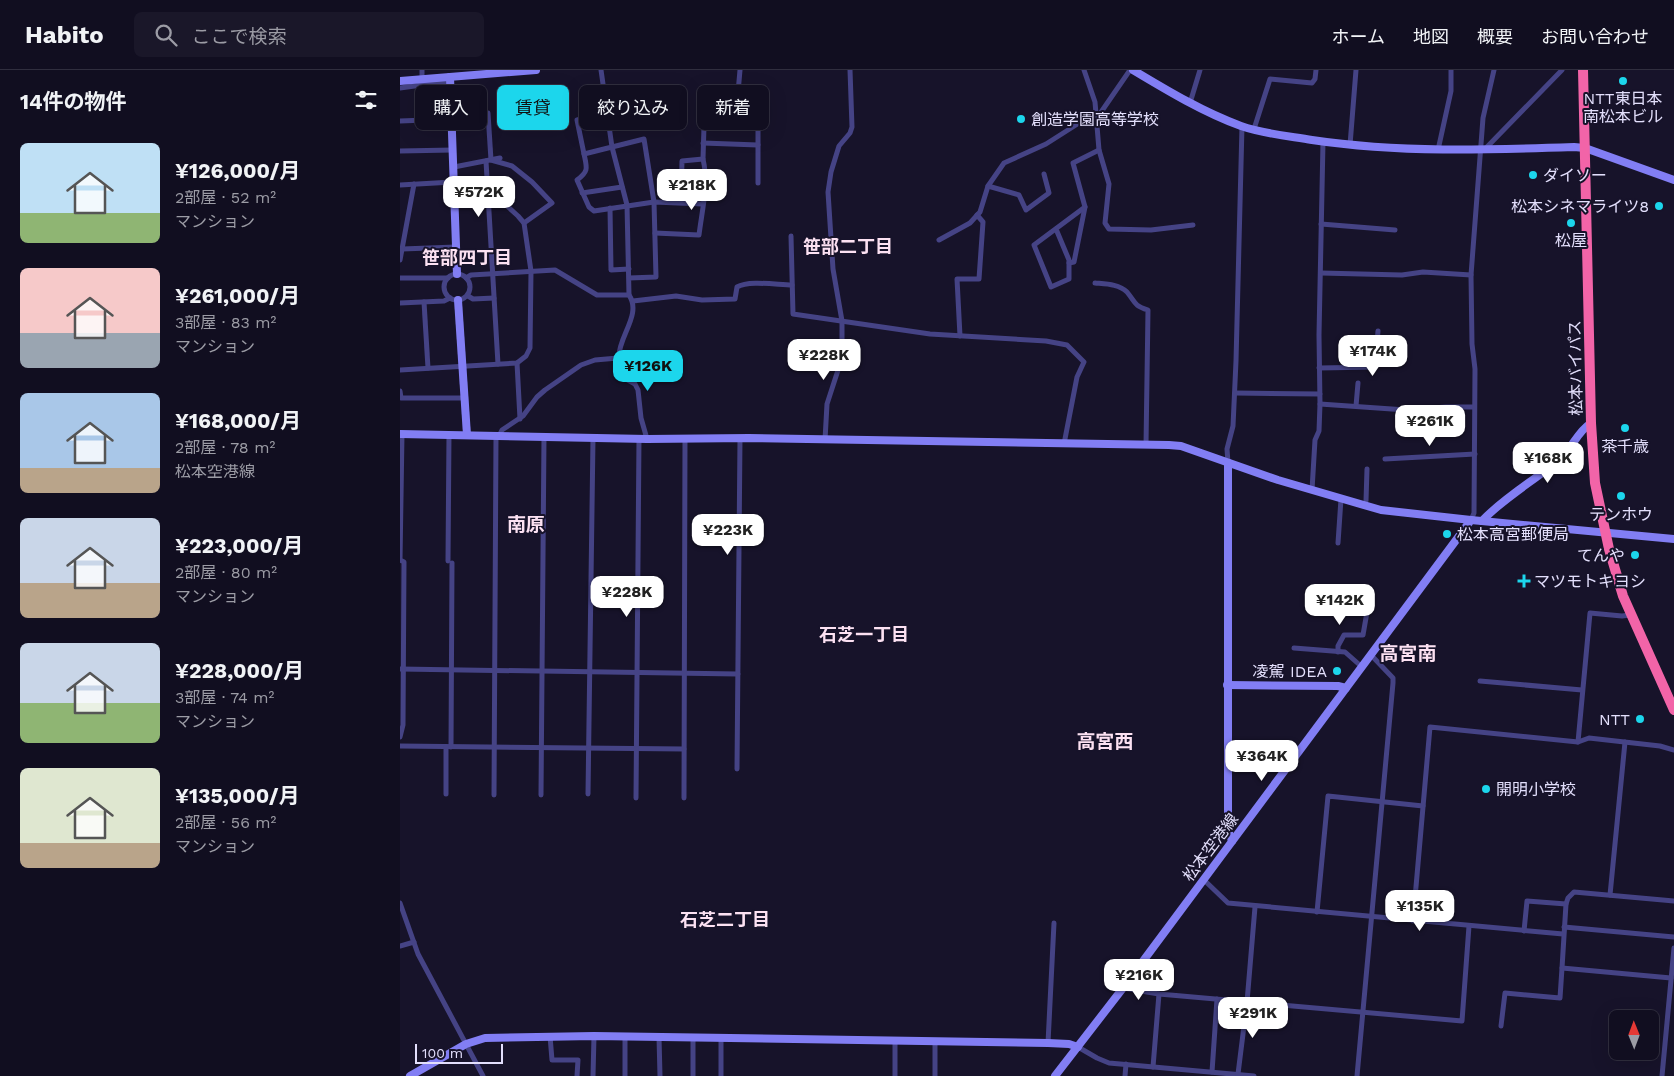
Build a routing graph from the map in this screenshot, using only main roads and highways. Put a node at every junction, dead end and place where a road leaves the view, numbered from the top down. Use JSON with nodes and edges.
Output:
{"nodes":[{"id":1,"x":1583,"y":70,"type":"edge"},
{"id":2,"x":1674,"y":710,"type":"edge"}],
"edges":[{"from":1,"to":2,"type":"highway","name":"松本バイパス"}]}
